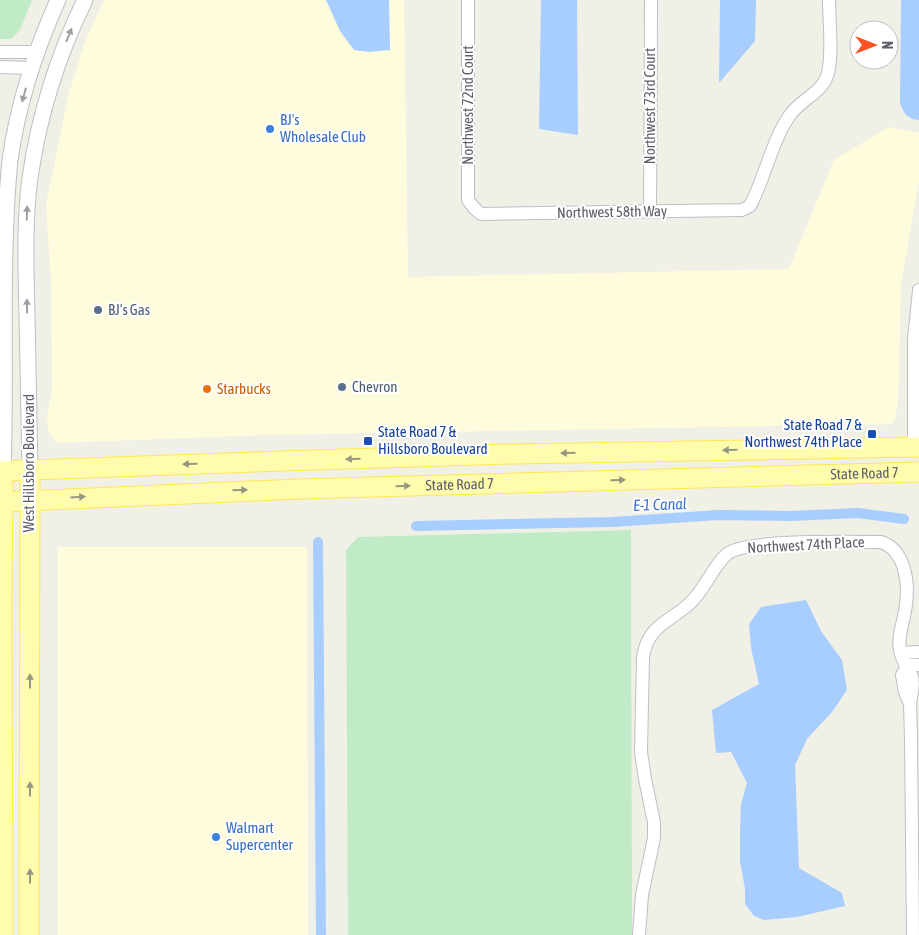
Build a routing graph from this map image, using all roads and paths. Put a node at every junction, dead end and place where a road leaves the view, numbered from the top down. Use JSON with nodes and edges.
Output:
{"nodes":[{"id":1,"x":58,"y":0,"type":"edge"},
{"id":2,"x":84,"y":0,"type":"edge"},
{"id":3,"x":468,"y":0,"type":"edge"},
{"id":4,"x":651,"y":0,"type":"edge"},
{"id":5,"x":829,"y":0,"type":"edge"},
{"id":6,"x":0,"y":52,"type":"edge"},
{"id":7,"x":36,"y":52,"type":"junction"},
{"id":8,"x":0,"y":67,"type":"edge"},
{"id":9,"x":31,"y":68,"type":"junction"},
{"id":10,"x":54,"y":71,"type":"junction"},
{"id":11,"x":474,"y":208,"type":"joint"},
{"id":12,"x":650,"y":212,"type":"junction"},
{"id":13,"x":919,"y":290,"type":"edge"},
{"id":14,"x":917,"y":452,"type":"edge"},
{"id":15,"x":528,"y":454,"type":"junction"},
{"id":16,"x":2,"y":471,"type":"edge"},
{"id":17,"x":30,"y":471,"type":"junction"},
{"id":18,"x":919,"y":472,"type":"edge"},
{"id":19,"x":873,"y":474,"type":"junction"},
{"id":20,"x":467,"y":484,"type":"junction"},
{"id":21,"x":29,"y":500,"type":"junction"},
{"id":22,"x":2,"y":501,"type":"edge"},
{"id":23,"x":919,"y":652,"type":"edge"},
{"id":24,"x":904,"y":663,"type":"junction"},
{"id":25,"x":919,"y":665,"type":"edge"},
{"id":26,"x":3,"y":871,"type":"junction"},
{"id":27,"x":3,"y":903,"type":"junction"},
{"id":28,"x":30,"y":915,"type":"junction"},
{"id":29,"x":3,"y":935,"type":"edge"},
{"id":30,"x":23,"y":935,"type":"edge"},
{"id":31,"x":29,"y":935,"type":"edge"},
{"id":32,"x":638,"y":935,"type":"edge"},
{"id":33,"x":913,"y":935,"type":"edge"}],
"edges":[{"from":1,"to":7,"type":"street","name":"West Hillsboro Boulevard"},
{"from":10,"to":2,"type":"street","name":"West Hillsboro Boulevard","one_way":true},
{"from":3,"to":11,"type":"street","name":"Northwest 72nd Court"},
{"from":4,"to":12,"type":"street","name":"Northwest 73rd Court"},
{"from":5,"to":12,"type":"street","name":"Northwest 58th Way"},
{"from":6,"to":7,"type":"street"},
{"from":7,"to":9,"type":"street","name":"West Hillsboro Boulevard"},
{"from":7,"to":10,"type":"street"},
{"from":8,"to":9,"type":"street"},
{"from":9,"to":10,"type":"street"},
{"from":9,"to":16,"type":"street","name":"West Hillsboro Boulevard","one_way":true},
{"from":17,"to":10,"type":"street","name":"West Hillsboro Boulevard","one_way":true},
{"from":11,"to":12,"type":"street","name":"Northwest 58th Way"},
{"from":13,"to":14,"type":"street"},
{"from":14,"to":15,"type":"main road","name":"State Road 7","one_way":true},
{"from":14,"to":19,"type":"main road"},
{"from":15,"to":17,"type":"main road","name":"State Road 7","one_way":true},
{"from":15,"to":20,"type":"main road"},
{"from":16,"to":17,"type":"main road","name":"State Road 7"},
{"from":16,"to":22,"type":"main road","name":"West Hillsboro Boulevard"},
{"from":17,"to":21,"type":"main road","name":"West Hillsboro Boulevard"},
{"from":18,"to":19,"type":"main road","name":"State Road 7"},
{"from":20,"to":19,"type":"main road","name":"State Road 7","one_way":true},
{"from":21,"to":20,"type":"main road","name":"State Road 7","one_way":true},
{"from":21,"to":22,"type":"main road","name":"State Road 7"},
{"from":28,"to":21,"type":"main road","name":"West Hillsboro Boulevard","one_way":true},
{"from":22,"to":26,"type":"main road","name":"West Hillsboro Boulevard"},
{"from":23,"to":24,"type":"street"},
{"from":24,"to":25,"type":"street"},
{"from":24,"to":32,"type":"street","name":"Northwest 74th Place"},
{"from":24,"to":33,"type":"street","name":"Northwest 74th Place"},
{"from":26,"to":27,"type":"main road","name":"West Hillsboro Boulevard"},
{"from":26,"to":28,"type":"main road"},
{"from":27,"to":29,"type":"main road","name":"West Hillsboro Boulevard"},
{"from":27,"to":30,"type":"main road"},
{"from":28,"to":31,"type":"main road","name":"West Hillsboro Boulevard"}]}
